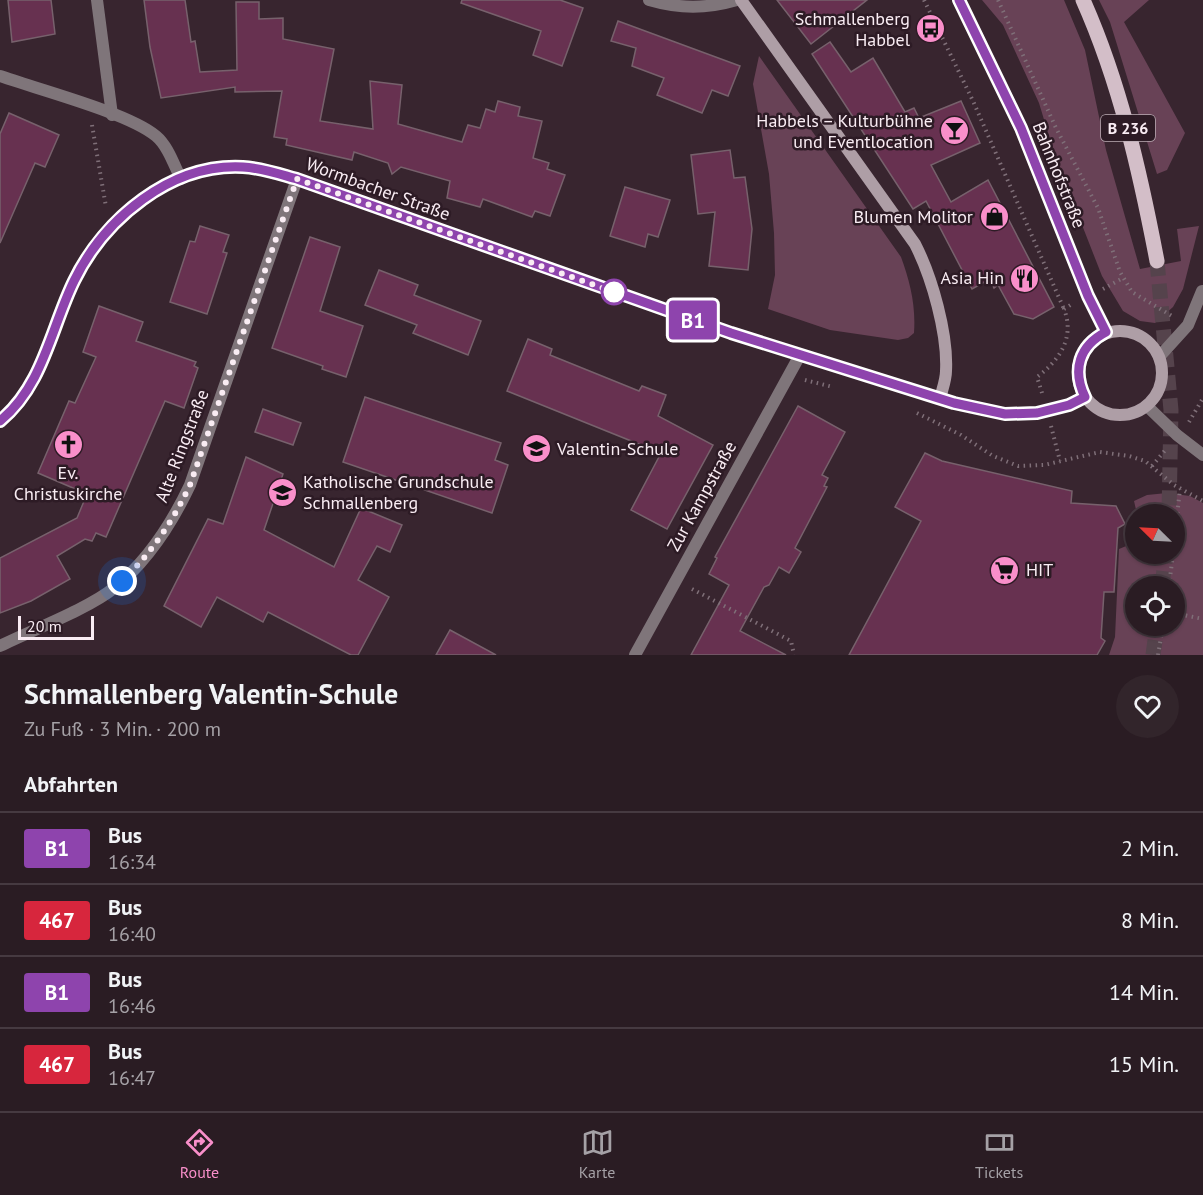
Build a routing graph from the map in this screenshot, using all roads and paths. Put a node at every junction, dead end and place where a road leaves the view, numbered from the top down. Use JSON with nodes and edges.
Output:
{"nodes":[{"id":1,"x":97,"y":0,"type":"edge"},
{"id":2,"x":649,"y":0,"type":"edge"},
{"id":3,"x":739,"y":0,"type":"edge"},
{"id":4,"x":924,"y":0,"type":"edge"},
{"id":5,"x":959,"y":0,"type":"edge"},
{"id":6,"x":998,"y":0,"type":"edge"},
{"id":7,"x":1083,"y":0,"type":"edge"},
{"id":8,"x":1,"y":79,"type":"edge"},
{"id":9,"x":89,"y":107,"type":"junction"},
{"id":10,"x":112,"y":114,"type":"junction"},
{"id":11,"x":181,"y":179,"type":"junction"},
{"id":12,"x":297,"y":179,"type":"junction"},
{"id":13,"x":109,"y":229,"type":"junction"},
{"id":14,"x":1157,"y":261,"type":"tunnel mouth"},
{"id":15,"x":1124,"y":278,"type":"junction"},
{"id":16,"x":1202,"y":291,"type":"edge"},
{"id":17,"x":1088,"y":296,"type":"junction"},
{"id":18,"x":1064,"y":309,"type":"junction"},
{"id":19,"x":1167,"y":313,"type":"dead end"},
{"id":20,"x":1106,"y":332,"type":"junction"},
{"id":21,"x":800,"y":355,"type":"junction"},
{"id":22,"x":1159,"y":357,"type":"junction"},
{"id":23,"x":790,"y":376,"type":"junction"},
{"id":24,"x":843,"y":390,"type":"dead end"},
{"id":25,"x":1085,"y":397,"type":"junction"},
{"id":26,"x":1203,"y":398,"type":"edge"},
{"id":27,"x":940,"y":399,"type":"junction"},
{"id":28,"x":1147,"y":406,"type":"junction"},
{"id":29,"x":907,"y":408,"type":"dead end"},
{"id":30,"x":1047,"y":412,"type":"junction"},
{"id":31,"x":1194,"y":416,"type":"dead end"},
{"id":32,"x":0,"y":421,"type":"edge"},
{"id":33,"x":1203,"y":455,"type":"edge"},
{"id":34,"x":1060,"y":461,"type":"junction"},
{"id":35,"x":1180,"y":489,"type":"junction"},
{"id":36,"x":1203,"y":501,"type":"edge"},
{"id":37,"x":1178,"y":504,"type":"edge"},
{"id":38,"x":675,"y":580,"type":"junction"},
{"id":39,"x":1185,"y":615,"type":"edge"},
{"id":40,"x":1203,"y":619,"type":"edge"},
{"id":41,"x":1161,"y":636,"type":"edge"},
{"id":42,"x":0,"y":646,"type":"edge"},
{"id":43,"x":635,"y":655,"type":"edge"},
{"id":44,"x":794,"y":655,"type":"edge"},
{"id":45,"x":1158,"y":655,"type":"edge"}],
"edges":[{"from":1,"to":10,"type":"street"},
{"from":2,"to":3,"type":"street"},
{"from":3,"to":27,"type":"main road"},
{"from":4,"to":18,"type":"path"},
{"from":5,"to":17,"type":"main road","name":"Bahnhofstraße"},
{"from":6,"to":15,"type":"path"},
{"from":7,"to":14,"type":"main road","number":"B 236"},
{"from":8,"to":9,"type":"street"},
{"from":9,"to":10,"type":"street"},
{"from":9,"to":13,"type":"path"},
{"from":10,"to":11,"type":"street"},
{"from":11,"to":12,"type":"main road","name":"Wormbacher Straße"},
{"from":11,"to":13,"type":"main road","name":"Wormbacher Straße"},
{"from":12,"to":21,"type":"main road","name":"Wormbacher Straße"},
{"from":12,"to":42,"type":"street","name":"Alte Ringstraße"},
{"from":13,"to":32,"type":"main road","name":"Wormbacher Straße"},
{"from":15,"to":17,"type":"path"},
{"from":15,"to":19,"type":"path"},
{"from":16,"to":22,"type":"street"},
{"from":17,"to":18,"type":"path"},
{"from":17,"to":20,"type":"main road","name":"Bahnhofstraße"},
{"from":18,"to":30,"type":"path"},
{"from":20,"to":22,"type":"main road"},
{"from":20,"to":25,"type":"main road"},
{"from":21,"to":23,"type":"street","name":"Zur Kampstraße"},
{"from":21,"to":27,"type":"main road","name":"Wormbacher Straße"},
{"from":22,"to":28,"type":"main road"},
{"from":23,"to":24,"type":"path"},
{"from":23,"to":38,"type":"street","name":"Zur Kampstraße"},
{"from":25,"to":28,"type":"main road"},
{"from":25,"to":30,"type":"main road","name":"Wormbacher Straße"},
{"from":26,"to":31,"type":"path"},
{"from":27,"to":30,"type":"main road","name":"Wormbacher Straße"},
{"from":28,"to":33,"type":"street"},
{"from":29,"to":34,"type":"path"},
{"from":30,"to":34,"type":"path"},
{"from":34,"to":35,"type":"path"},
{"from":35,"to":36,"type":"path"},
{"from":35,"to":37,"type":"path"},
{"from":38,"to":43,"type":"street","name":"Zur Kampstraße"},
{"from":38,"to":44,"type":"path"},
{"from":39,"to":40,"type":"path"},
{"from":41,"to":45,"type":"path"}]}
